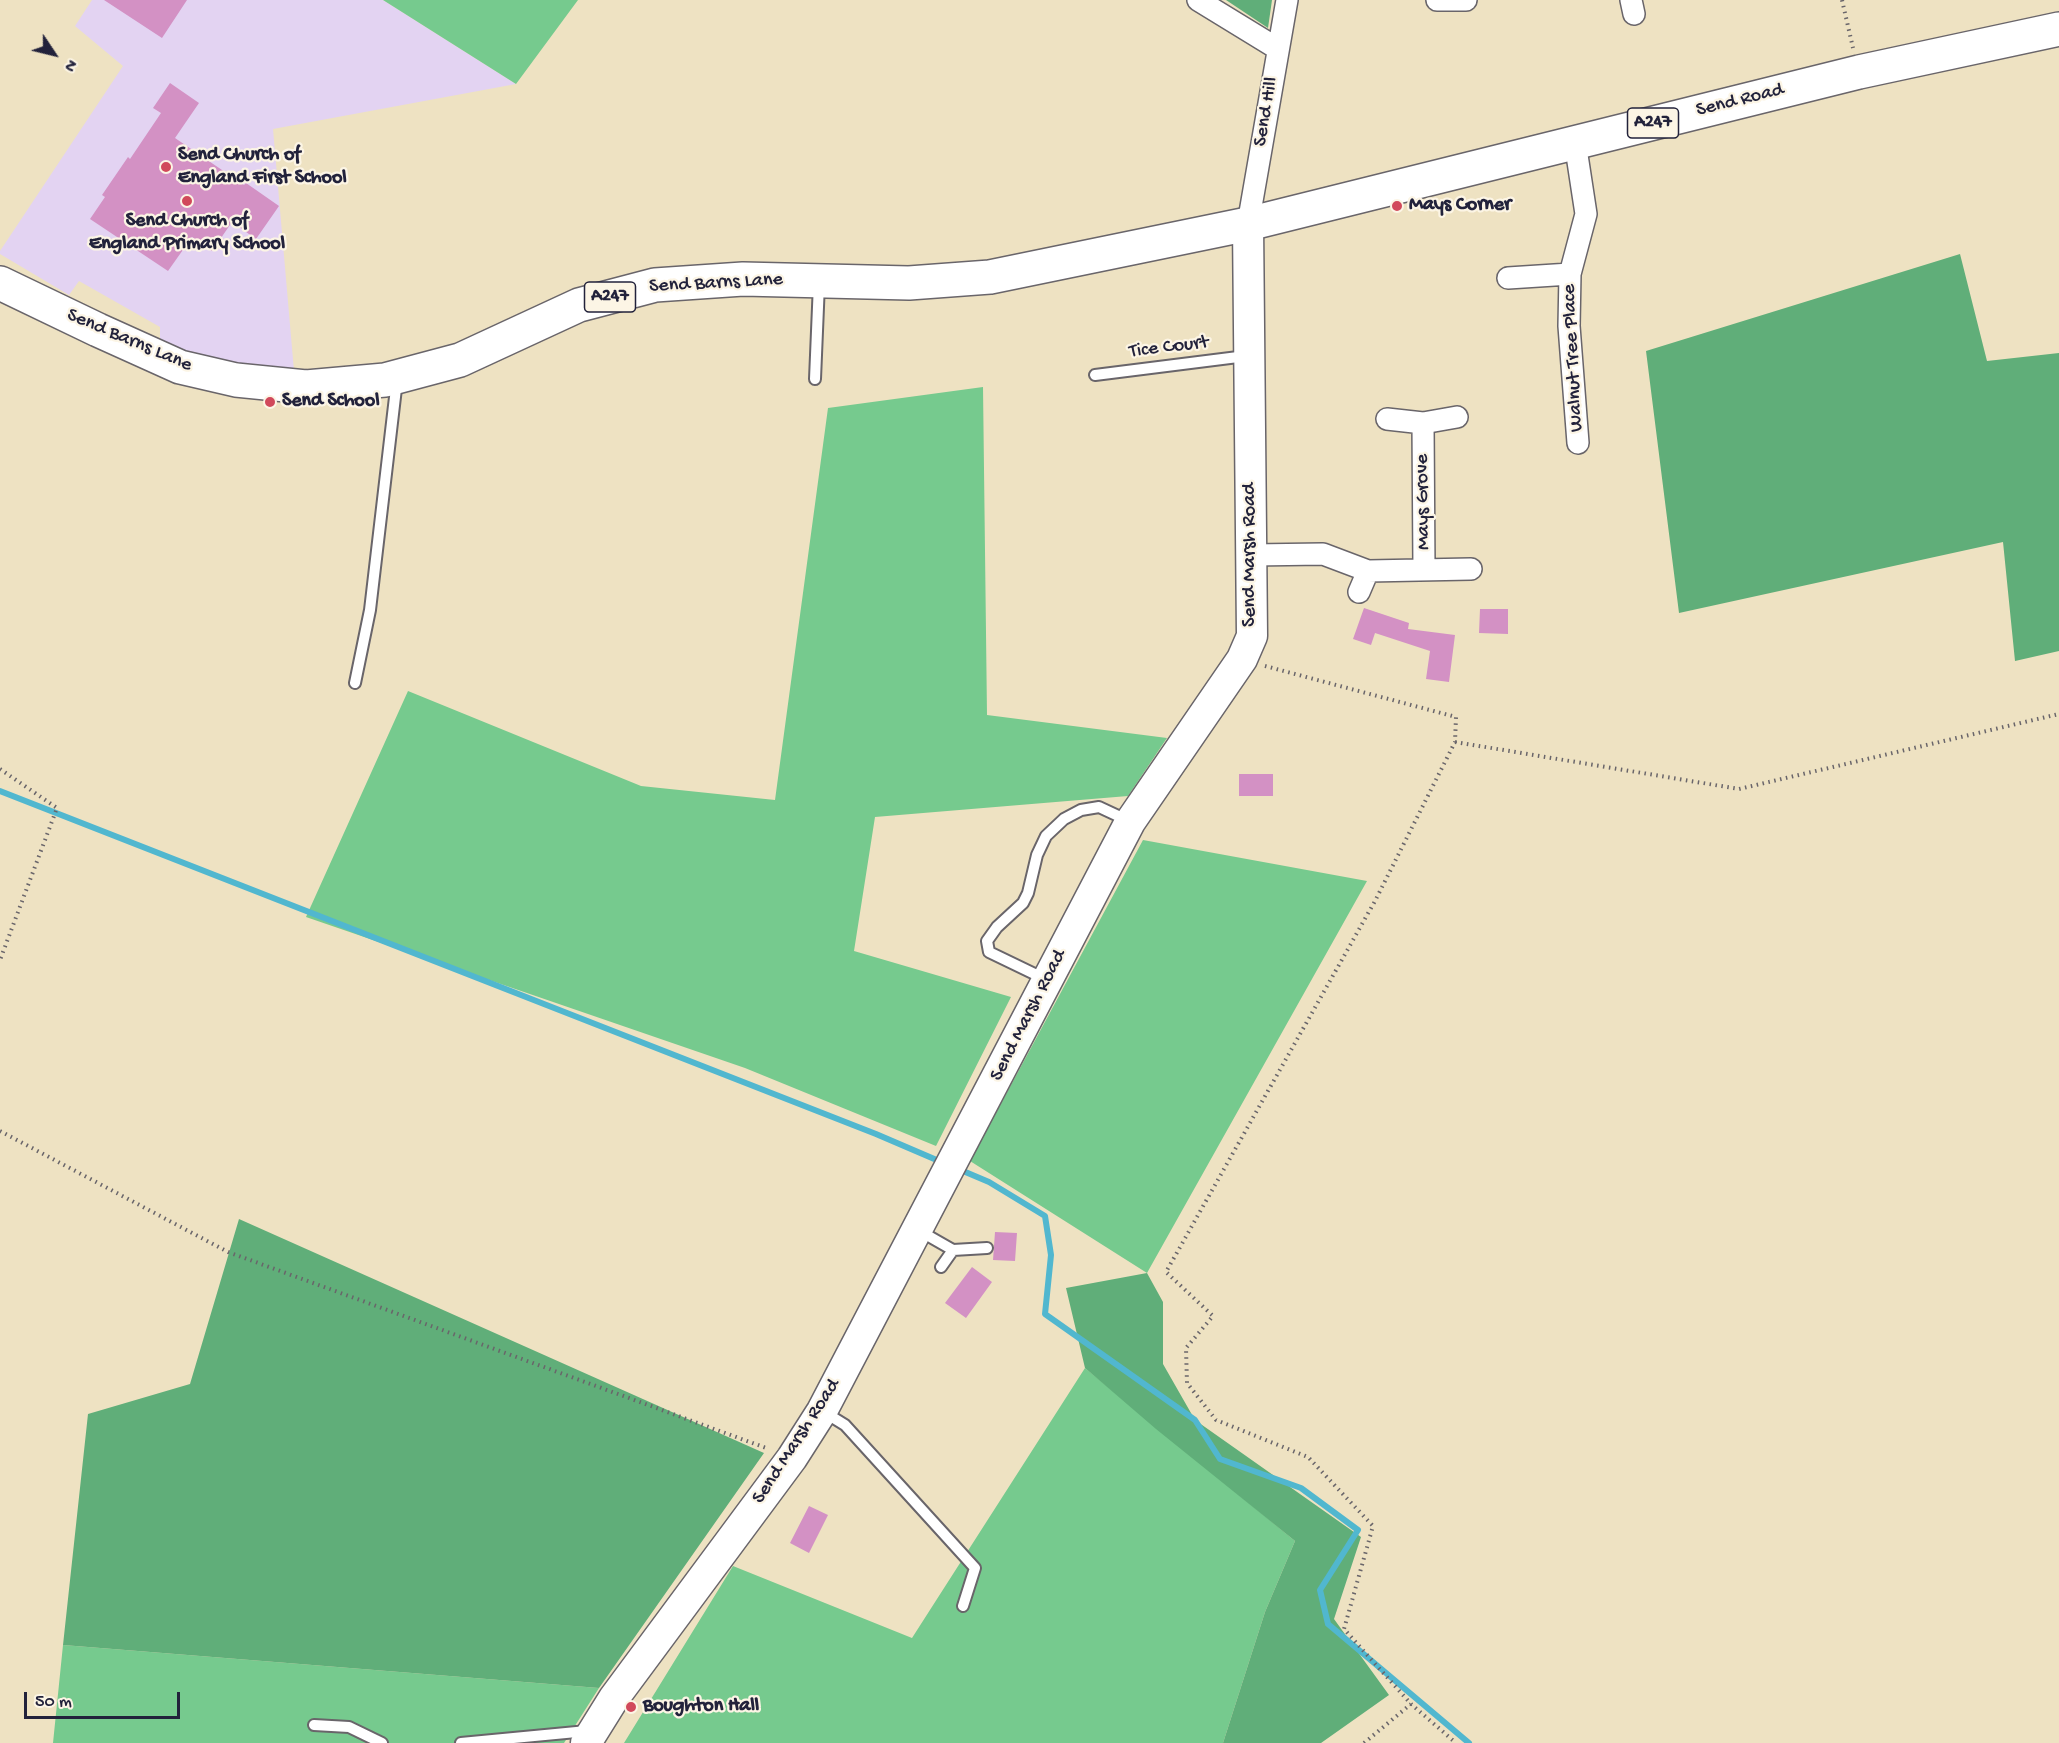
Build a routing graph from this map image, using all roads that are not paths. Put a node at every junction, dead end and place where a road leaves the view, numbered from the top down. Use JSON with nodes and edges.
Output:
{"nodes":[{"id":1,"x":1198,"y":0,"type":"edge"},
{"id":2,"x":1287,"y":0,"type":"edge"},
{"id":3,"x":1437,"y":0,"type":"edge"},
{"id":4,"x":1466,"y":0,"type":"edge"},
{"id":5,"x":2059,"y":29,"type":"edge"},
{"id":6,"x":1278,"y":50,"type":"junction"},
{"id":7,"x":1575,"y":142,"type":"junction"},
{"id":8,"x":1248,"y":224,"type":"junction"},
{"id":9,"x":1570,"y":274,"type":"junction"},
{"id":10,"x":1508,"y":278,"type":"dead end"},
{"id":11,"x":819,"y":280,"type":"junction"},
{"id":12,"x":0,"y":283,"type":"edge"},
{"id":13,"x":1248,"y":356,"type":"junction"},
{"id":14,"x":1095,"y":375,"type":"dead end"},
{"id":15,"x":397,"y":377,"type":"junction"},
{"id":16,"x":814,"y":379,"type":"dead end"},
{"id":17,"x":1457,"y":417,"type":"dead end"},
{"id":18,"x":1387,"y":419,"type":"dead end"},
{"id":19,"x":1423,"y":423,"type":"junction"},
{"id":20,"x":1578,"y":443,"type":"dead end"},
{"id":21,"x":1252,"y":555,"type":"junction"},
{"id":22,"x":1471,"y":568,"type":"dead end"},
{"id":23,"x":1424,"y":570,"type":"junction"},
{"id":24,"x":1368,"y":571,"type":"junction"},
{"id":25,"x":1359,"y":592,"type":"dead end"},
{"id":26,"x":355,"y":683,"type":"dead end"},
{"id":27,"x":1130,"y":822,"type":"junction"},
{"id":28,"x":1046,"y":980,"type":"junction"},
{"id":29,"x":917,"y":1230,"type":"junction"},
{"id":30,"x":987,"y":1248,"type":"dead end"},
{"id":31,"x":953,"y":1250,"type":"junction"},
{"id":32,"x":941,"y":1267,"type":"dead end"},
{"id":33,"x":822,"y":1411,"type":"junction"},
{"id":34,"x":963,"y":1606,"type":"dead end"},
{"id":35,"x":314,"y":1725,"type":"dead end"},
{"id":36,"x":590,"y":1737,"type":"edge"},
{"id":37,"x":382,"y":1743,"type":"edge"},
{"id":38,"x":461,"y":1743,"type":"edge"}],
"edges":[{"from":1,"to":6,"type":"street"},
{"from":2,"to":6,"type":"street","name":"Send Hill"},
{"from":3,"to":4,"type":"street"},
{"from":5,"to":7,"type":"main road","name":"Send Road","number":"A247"},
{"from":6,"to":8,"type":"street","name":"Send Hill"},
{"from":7,"to":8,"type":"main road","name":"Send Road","number":"A247"},
{"from":7,"to":9,"type":"street","name":"Walnut Tree Place"},
{"from":8,"to":11,"type":"main road","name":"Send Barns Lane","number":"A247"},
{"from":8,"to":13,"type":"main road","name":"Send Marsh Road"},
{"from":9,"to":10,"type":"street","name":"Walnut Tree Place"},
{"from":9,"to":20,"type":"street","name":"Walnut Tree Place"},
{"from":11,"to":15,"type":"main road","name":"Send Barns Lane","number":"A247"},
{"from":11,"to":16,"type":"lane"},
{"from":12,"to":15,"type":"main road","name":"Send Barns Lane","number":"A247"},
{"from":13,"to":14,"type":"lane","name":"Tice Court"},
{"from":13,"to":21,"type":"main road","name":"Send Marsh Road"},
{"from":15,"to":26,"type":"lane"},
{"from":17,"to":19,"type":"street"},
{"from":18,"to":19,"type":"street"},
{"from":19,"to":23,"type":"street","name":"Mays Grove"},
{"from":21,"to":24,"type":"street"},
{"from":21,"to":27,"type":"main road","name":"Send Marsh Road"},
{"from":22,"to":23,"type":"street","name":"Mays Grove"},
{"from":23,"to":24,"type":"street"},
{"from":24,"to":25,"type":"street"},
{"from":27,"to":28,"type":"main road","name":"Send Marsh Road"},
{"from":27,"to":28,"type":"lane"},
{"from":28,"to":29,"type":"main road","name":"Send Marsh Road"},
{"from":29,"to":31,"type":"lane"},
{"from":29,"to":33,"type":"main road","name":"Send Marsh Road"},
{"from":30,"to":31,"type":"lane"},
{"from":31,"to":32,"type":"lane"},
{"from":33,"to":34,"type":"lane"},
{"from":33,"to":36,"type":"main road","name":"Send Marsh Road"},
{"from":35,"to":37,"type":"lane"},
{"from":36,"to":38,"type":"lane"}]}
